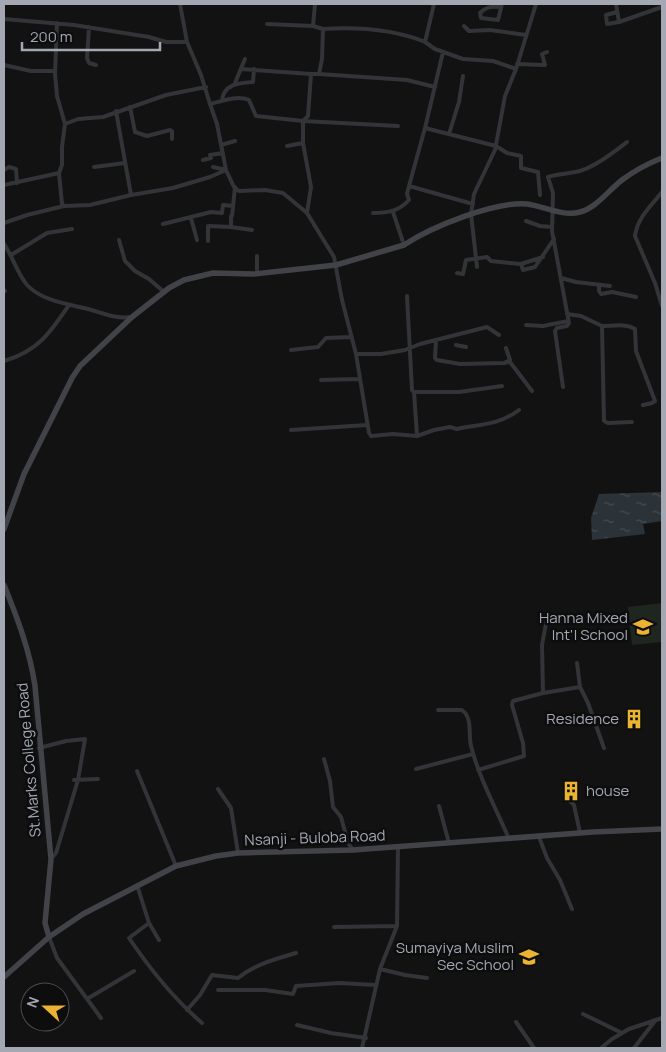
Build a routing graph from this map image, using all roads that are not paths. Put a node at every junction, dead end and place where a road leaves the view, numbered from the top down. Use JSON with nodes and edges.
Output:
{"nodes":[{"id":1,"x":180,"y":4,"type":"edge"},
{"id":2,"x":315,"y":4,"type":"edge"},
{"id":3,"x":434,"y":4,"type":"edge"},
{"id":4,"x":536,"y":4,"type":"edge"},
{"id":5,"x":616,"y":4,"type":"edge"},
{"id":6,"x":501,"y":6,"type":"edge"},
{"id":7,"x":662,"y":7,"type":"edge"},
{"id":8,"x":617,"y":12,"type":"junction"},
{"id":9,"x":4,"y":19,"type":"edge"},
{"id":10,"x":619,"y":22,"type":"junction"},
{"id":11,"x":57,"y":23,"type":"junction"},
{"id":12,"x":267,"y":24,"type":"dead end"},
{"id":13,"x":313,"y":26,"type":"junction"},
{"id":14,"x":464,"y":26,"type":"dead end"},
{"id":15,"x":89,"y":27,"type":"junction"},
{"id":16,"x":323,"y":29,"type":"junction"},
{"id":17,"x":526,"y":34,"type":"junction"},
{"id":18,"x":187,"y":42,"type":"junction"},
{"id":19,"x":425,"y":42,"type":"junction"},
{"id":20,"x":444,"y":52,"type":"junction"},
{"id":21,"x":547,"y":52,"type":"dead end"},
{"id":22,"x":244,"y":59,"type":"dead end"},
{"id":23,"x":4,"y":65,"type":"edge"},
{"id":24,"x":96,"y":65,"type":"dead end"},
{"id":25,"x":516,"y":66,"type":"junction"},
{"id":26,"x":241,"y":69,"type":"junction"},
{"id":27,"x":254,"y":69,"type":"junction"},
{"id":28,"x":55,"y":71,"type":"junction"},
{"id":29,"x":311,"y":74,"type":"junction"},
{"id":30,"x":319,"y":74,"type":"junction"},
{"id":31,"x":463,"y":76,"type":"dead end"},
{"id":32,"x":235,"y":83,"type":"junction"},
{"id":33,"x":206,"y":87,"type":"junction"},
{"id":34,"x":435,"y":88,"type":"junction"},
{"id":35,"x":222,"y":101,"type":"junction"},
{"id":36,"x":210,"y":104,"type":"junction"},
{"id":37,"x":130,"y":107,"type":"junction"},
{"id":38,"x":116,"y":111,"type":"junction"},
{"id":39,"x":303,"y":121,"type":"junction"},
{"id":40,"x":65,"y":124,"type":"junction"},
{"id":41,"x":398,"y":126,"type":"dead end"},
{"id":42,"x":426,"y":128,"type":"junction"},
{"id":43,"x":449,"y":134,"type":"junction"},
{"id":44,"x":172,"y":139,"type":"dead end"},
{"id":45,"x":235,"y":141,"type":"dead end"},
{"id":46,"x":627,"y":142,"type":"dead end"},
{"id":47,"x":303,"y":143,"type":"junction"},
{"id":48,"x":221,"y":145,"type":"junction"},
{"id":49,"x":287,"y":146,"type":"dead end"},
{"id":50,"x":496,"y":146,"type":"junction"},
{"id":51,"x":223,"y":153,"type":"junction"},
{"id":52,"x":662,"y":158,"type":"edge"},
{"id":53,"x":203,"y":160,"type":"dead end"},
{"id":54,"x":126,"y":163,"type":"junction"},
{"id":55,"x":94,"y":167,"type":"dead end"},
{"id":56,"x":213,"y":167,"type":"dead end"},
{"id":57,"x":4,"y":170,"type":"edge"},
{"id":58,"x":226,"y":170,"type":"junction"},
{"id":59,"x":59,"y":173,"type":"junction"},
{"id":60,"x":17,"y":182,"type":"junction"},
{"id":61,"x":4,"y":185,"type":"edge"},
{"id":62,"x":409,"y":186,"type":"junction"},
{"id":63,"x":235,"y":187,"type":"junction"},
{"id":64,"x":662,"y":192,"type":"edge"},
{"id":65,"x":131,"y":195,"type":"junction"},
{"id":66,"x":540,"y":195,"type":"dead end"},
{"id":67,"x":473,"y":204,"type":"junction"},
{"id":68,"x":64,"y":206,"type":"junction"},
{"id":69,"x":233,"y":206,"type":"junction"},
{"id":70,"x":554,"y":210,"type":"junction"},
{"id":71,"x":393,"y":211,"type":"junction"},
{"id":72,"x":307,"y":213,"type":"junction"},
{"id":73,"x":373,"y":213,"type":"dead end"},
{"id":74,"x":471,"y":214,"type":"junction"},
{"id":75,"x":191,"y":218,"type":"junction"},
{"id":76,"x":526,"y":221,"type":"dead end"},
{"id":77,"x":4,"y":223,"type":"edge"},
{"id":78,"x":162,"y":224,"type":"dead end"},
{"id":79,"x":231,"y":227,"type":"junction"},
{"id":80,"x":552,"y":227,"type":"junction"},
{"id":81,"x":72,"y":230,"type":"dead end"},
{"id":82,"x":252,"y":230,"type":"dead end"},
{"id":83,"x":554,"y":239,"type":"junction"},
{"id":84,"x":119,"y":240,"type":"dead end"},
{"id":85,"x":197,"y":240,"type":"dead end"},
{"id":86,"x":208,"y":241,"type":"dead end"},
{"id":87,"x":4,"y":244,"type":"edge"},
{"id":88,"x":404,"y":245,"type":"junction"},
{"id":89,"x":11,"y":255,"type":"junction"},
{"id":90,"x":257,"y":256,"type":"dead end"},
{"id":91,"x":543,"y":257,"type":"junction"},
{"id":92,"x":476,"y":258,"type":"junction"},
{"id":93,"x":521,"y":264,"type":"junction"},
{"id":94,"x":336,"y":265,"type":"junction"},
{"id":95,"x":477,"y":267,"type":"dead end"},
{"id":96,"x":457,"y":273,"type":"dead end"},
{"id":97,"x":256,"y":274,"type":"junction"},
{"id":98,"x":561,"y":278,"type":"junction"},
{"id":99,"x":599,"y":285,"type":"junction"},
{"id":100,"x":610,"y":286,"type":"dead end"},
{"id":101,"x":164,"y":292,"type":"junction"},
{"id":102,"x":407,"y":296,"type":"dead end"},
{"id":103,"x":636,"y":297,"type":"dead end"},
{"id":104,"x":69,"y":305,"type":"junction"},
{"id":105,"x":662,"y":306,"type":"edge"},
{"id":106,"x":567,"y":314,"type":"junction"},
{"id":107,"x":132,"y":317,"type":"junction"},
{"id":108,"x":568,"y":321,"type":"junction"},
{"id":109,"x":526,"y":325,"type":"dead end"},
{"id":110,"x":602,"y":326,"type":"junction"},
{"id":111,"x":499,"y":335,"type":"dead end"},
{"id":112,"x":352,"y":336,"type":"junction"},
{"id":113,"x":436,"y":340,"type":"junction"},
{"id":114,"x":456,"y":345,"type":"dead end"},
{"id":115,"x":410,"y":347,"type":"junction"},
{"id":116,"x":466,"y":347,"type":"dead end"},
{"id":117,"x":506,"y":348,"type":"dead end"},
{"id":118,"x":292,"y":350,"type":"dead end"},
{"id":119,"x":356,"y":354,"type":"junction"},
{"id":120,"x":4,"y":361,"type":"edge"},
{"id":121,"x":504,"y":362,"type":"junction"},
{"id":122,"x":359,"y":379,"type":"junction"},
{"id":123,"x":321,"y":380,"type":"dead end"},
{"id":124,"x":502,"y":386,"type":"dead end"},
{"id":125,"x":563,"y":387,"type":"dead end"},
{"id":126,"x":532,"y":391,"type":"dead end"},
{"id":127,"x":414,"y":392,"type":"junction"},
{"id":128,"x":643,"y":405,"type":"dead end"},
{"id":129,"x":518,"y":410,"type":"dead end"},
{"id":130,"x":632,"y":422,"type":"dead end"},
{"id":131,"x":367,"y":425,"type":"junction"},
{"id":132,"x":291,"y":430,"type":"dead end"},
{"id":133,"x":417,"y":436,"type":"junction"},
{"id":134,"x":4,"y":529,"type":"edge"},
{"id":135,"x":4,"y":585,"type":"edge"},
{"id":136,"x":548,"y":613,"type":"dead end"},
{"id":137,"x":577,"y":663,"type":"dead end"},
{"id":138,"x":580,"y":687,"type":"junction"},
{"id":139,"x":544,"y":693,"type":"junction"},
{"id":140,"x":438,"y":710,"type":"dead end"},
{"id":141,"x":40,"y":748,"type":"junction"},
{"id":142,"x":604,"y":748,"type":"dead end"},
{"id":143,"x":473,"y":754,"type":"junction"},
{"id":144,"x":324,"y":759,"type":"dead end"},
{"id":145,"x":416,"y":769,"type":"dead end"},
{"id":146,"x":478,"y":770,"type":"junction"},
{"id":147,"x":137,"y":771,"type":"dead end"},
{"id":148,"x":76,"y":780,"type":"junction"},
{"id":149,"x":98,"y":780,"type":"dead end"},
{"id":150,"x":218,"y":789,"type":"dead end"},
{"id":151,"x":566,"y":797,"type":"dead end"},
{"id":152,"x":439,"y":806,"type":"dead end"},
{"id":153,"x":662,"y":830,"type":"edge"},
{"id":154,"x":580,"y":834,"type":"junction"},
{"id":155,"x":539,"y":836,"type":"junction"},
{"id":156,"x":508,"y":839,"type":"junction"},
{"id":157,"x":449,"y":843,"type":"junction"},
{"id":158,"x":398,"y":848,"type":"junction"},
{"id":159,"x":353,"y":850,"type":"junction"},
{"id":160,"x":238,"y":853,"type":"junction"},
{"id":161,"x":50,"y":859,"type":"junction"},
{"id":162,"x":176,"y":866,"type":"junction"},
{"id":163,"x":137,"y":885,"type":"junction"},
{"id":164,"x":572,"y":909,"type":"dead end"},
{"id":165,"x":149,"y":924,"type":"junction"},
{"id":166,"x":397,"y":926,"type":"junction"},
{"id":167,"x":334,"y":927,"type":"dead end"},
{"id":168,"x":49,"y":938,"type":"junction"},
{"id":169,"x":160,"y":940,"type":"dead end"},
{"id":170,"x":296,"y":953,"type":"dead end"},
{"id":171,"x":380,"y":969,"type":"junction"},
{"id":172,"x":134,"y":971,"type":"dead end"},
{"id":173,"x":4,"y":977,"type":"edge"},
{"id":174,"x":427,"y":978,"type":"dead end"},
{"id":175,"x":376,"y":985,"type":"junction"},
{"id":176,"x":218,"y":990,"type":"dead end"},
{"id":177,"x":87,"y":999,"type":"junction"},
{"id":178,"x":187,"y":1010,"type":"junction"},
{"id":179,"x":583,"y":1014,"type":"dead end"},
{"id":180,"x":101,"y":1018,"type":"dead end"},
{"id":181,"x":662,"y":1018,"type":"edge"},
{"id":182,"x":655,"y":1021,"type":"junction"},
{"id":183,"x":516,"y":1022,"type":"dead end"},
{"id":184,"x":202,"y":1023,"type":"dead end"},
{"id":185,"x":297,"y":1025,"type":"dead end"},
{"id":186,"x":622,"y":1033,"type":"junction"},
{"id":187,"x":366,"y":1038,"type":"junction"},
{"id":188,"x":362,"y":1048,"type":"edge"},
{"id":189,"x":534,"y":1048,"type":"edge"},
{"id":190,"x":601,"y":1048,"type":"edge"},
{"id":191,"x":634,"y":1048,"type":"edge"}],
"edges":[{"from":1,"to":18,"type":"street"},
{"from":2,"to":13,"type":"street"},
{"from":3,"to":19,"type":"street"},
{"from":4,"to":17,"type":"street"},
{"from":5,"to":8,"type":"street"},
{"from":6,"to":6,"type":"street"},
{"from":7,"to":10,"type":"street"},
{"from":8,"to":10,"type":"street"},
{"from":8,"to":10,"type":"street"},
{"from":9,"to":11,"type":"street"},
{"from":11,"to":15,"type":"street"},
{"from":11,"to":28,"type":"street"},
{"from":12,"to":13,"type":"street"},
{"from":13,"to":16,"type":"street"},
{"from":14,"to":17,"type":"street"},
{"from":15,"to":18,"type":"street"},
{"from":15,"to":24,"type":"street"},
{"from":16,"to":19,"type":"street"},
{"from":16,"to":30,"type":"street"},
{"from":17,"to":25,"type":"street"},
{"from":18,"to":33,"type":"street"},
{"from":19,"to":20,"type":"street"},
{"from":20,"to":25,"type":"street"},
{"from":20,"to":34,"type":"street"},
{"from":21,"to":25,"type":"street"},
{"from":22,"to":26,"type":"street"},
{"from":23,"to":28,"type":"street"},
{"from":25,"to":50,"type":"street"},
{"from":26,"to":27,"type":"street"},
{"from":26,"to":32,"type":"street"},
{"from":27,"to":29,"type":"street"},
{"from":27,"to":32,"type":"street"},
{"from":28,"to":40,"type":"street"},
{"from":29,"to":30,"type":"street"},
{"from":29,"to":39,"type":"street"},
{"from":30,"to":34,"type":"street"},
{"from":31,"to":43,"type":"street"},
{"from":32,"to":35,"type":"street"},
{"from":33,"to":36,"type":"street"},
{"from":33,"to":37,"type":"street"},
{"from":34,"to":42,"type":"street"},
{"from":35,"to":36,"type":"street"},
{"from":35,"to":39,"type":"street"},
{"from":36,"to":48,"type":"street"},
{"from":37,"to":38,"type":"street"},
{"from":37,"to":44,"type":"street"},
{"from":38,"to":40,"type":"street"},
{"from":38,"to":54,"type":"street"},
{"from":39,"to":41,"type":"street"},
{"from":39,"to":47,"type":"street"},
{"from":40,"to":59,"type":"street"},
{"from":42,"to":43,"type":"street"},
{"from":42,"to":62,"type":"street"},
{"from":43,"to":50,"type":"street"},
{"from":45,"to":48,"type":"street"},
{"from":46,"to":70,"type":"street"},
{"from":47,"to":49,"type":"street"},
{"from":47,"to":72,"type":"street"},
{"from":48,"to":51,"type":"street"},
{"from":50,"to":66,"type":"street"},
{"from":50,"to":67,"type":"street"},
{"from":51,"to":53,"type":"street"},
{"from":51,"to":58,"type":"street"},
{"from":52,"to":70,"type":"main road"},
{"from":54,"to":55,"type":"street"},
{"from":54,"to":65,"type":"street"},
{"from":56,"to":58,"type":"street"},
{"from":57,"to":60,"type":"street"},
{"from":58,"to":63,"type":"street"},
{"from":58,"to":65,"type":"street"},
{"from":59,"to":60,"type":"street"},
{"from":59,"to":68,"type":"street"},
{"from":60,"to":61,"type":"street"},
{"from":62,"to":67,"type":"street"},
{"from":62,"to":71,"type":"street"},
{"from":63,"to":69,"type":"street"},
{"from":63,"to":72,"type":"street"},
{"from":64,"to":105,"type":"street"},
{"from":65,"to":68,"type":"street"},
{"from":67,"to":74,"type":"street"},
{"from":68,"to":77,"type":"street"},
{"from":69,"to":75,"type":"street"},
{"from":69,"to":79,"type":"street"},
{"from":70,"to":74,"type":"main road"},
{"from":70,"to":80,"type":"street"},
{"from":71,"to":73,"type":"street"},
{"from":71,"to":88,"type":"street"},
{"from":72,"to":94,"type":"street"},
{"from":74,"to":88,"type":"main road"},
{"from":74,"to":92,"type":"street"},
{"from":75,"to":78,"type":"street"},
{"from":75,"to":85,"type":"street"},
{"from":76,"to":80,"type":"street"},
{"from":79,"to":82,"type":"street"},
{"from":79,"to":86,"type":"street"},
{"from":80,"to":83,"type":"street"},
{"from":81,"to":89,"type":"street"},
{"from":83,"to":91,"type":"street"},
{"from":83,"to":98,"type":"street"},
{"from":84,"to":101,"type":"street"},
{"from":87,"to":89,"type":"street"},
{"from":88,"to":94,"type":"main road"},
{"from":89,"to":104,"type":"street"},
{"from":90,"to":97,"type":"street"},
{"from":91,"to":93,"type":"street"},
{"from":91,"to":93,"type":"street"},
{"from":92,"to":93,"type":"street"},
{"from":92,"to":95,"type":"street"},
{"from":92,"to":96,"type":"street"},
{"from":94,"to":97,"type":"main road"},
{"from":94,"to":112,"type":"street"},
{"from":97,"to":101,"type":"main road"},
{"from":98,"to":99,"type":"street"},
{"from":98,"to":106,"type":"street"},
{"from":99,"to":100,"type":"street"},
{"from":99,"to":103,"type":"street"},
{"from":101,"to":107,"type":"main road"},
{"from":102,"to":115,"type":"street"},
{"from":104,"to":107,"type":"street"},
{"from":104,"to":120,"type":"street"},
{"from":106,"to":108,"type":"street"},
{"from":106,"to":110,"type":"street"},
{"from":107,"to":134,"type":"main road"},
{"from":108,"to":109,"type":"street"},
{"from":108,"to":125,"type":"street"},
{"from":110,"to":128,"type":"street"},
{"from":110,"to":130,"type":"street"},
{"from":111,"to":113,"type":"street"},
{"from":112,"to":118,"type":"street"},
{"from":112,"to":119,"type":"street"},
{"from":113,"to":115,"type":"street"},
{"from":113,"to":121,"type":"street"},
{"from":114,"to":116,"type":"street"},
{"from":115,"to":119,"type":"street"},
{"from":115,"to":127,"type":"street"},
{"from":117,"to":121,"type":"street"},
{"from":119,"to":122,"type":"street"},
{"from":121,"to":126,"type":"street"},
{"from":122,"to":123,"type":"street"},
{"from":122,"to":131,"type":"street"},
{"from":124,"to":127,"type":"street"},
{"from":127,"to":133,"type":"street"},
{"from":129,"to":133,"type":"street"},
{"from":131,"to":132,"type":"street"},
{"from":131,"to":133,"type":"street"},
{"from":135,"to":141,"type":"main road","name":"St.Marks College Road"},
{"from":136,"to":139,"type":"street"},
{"from":137,"to":138,"type":"street"},
{"from":138,"to":139,"type":"street"},
{"from":138,"to":142,"type":"street"},
{"from":139,"to":146,"type":"street"},
{"from":140,"to":143,"type":"street"},
{"from":141,"to":148,"type":"street"},
{"from":141,"to":161,"type":"main road","name":"St.Marks College Road"},
{"from":143,"to":145,"type":"street"},
{"from":143,"to":146,"type":"street"},
{"from":144,"to":159,"type":"street"},
{"from":146,"to":156,"type":"street"},
{"from":147,"to":162,"type":"street"},
{"from":148,"to":149,"type":"street"},
{"from":148,"to":161,"type":"street"},
{"from":150,"to":160,"type":"street"},
{"from":151,"to":154,"type":"street"},
{"from":152,"to":157,"type":"street"},
{"from":153,"to":154,"type":"main road","name":"Nsanji - Buloba Road"},
{"from":154,"to":155,"type":"main road","name":"Nsanji - Buloba Road"},
{"from":155,"to":156,"type":"main road","name":"Nsanji - Buloba Road"},
{"from":155,"to":164,"type":"street"},
{"from":156,"to":157,"type":"main road","name":"Nsanji - Buloba Road"},
{"from":157,"to":158,"type":"main road","name":"Nsanji - Buloba Road"},
{"from":158,"to":159,"type":"main road","name":"Nsanji - Buloba Road"},
{"from":158,"to":166,"type":"street"},
{"from":159,"to":160,"type":"main road","name":"Nsanji - Buloba Road"},
{"from":160,"to":162,"type":"main road","name":"Nsanji - Buloba Road"},
{"from":161,"to":168,"type":"main road","name":"St.Marks College Road"},
{"from":162,"to":163,"type":"main road","name":"Nsanji - Buloba Road"},
{"from":163,"to":165,"type":"street"},
{"from":163,"to":168,"type":"main road","name":"Nsanji - Buloba Road"},
{"from":165,"to":169,"type":"street"},
{"from":165,"to":178,"type":"street"},
{"from":166,"to":167,"type":"street"},
{"from":166,"to":171,"type":"street"},
{"from":168,"to":173,"type":"main road","name":"Nsanji - Buloba Road"},
{"from":168,"to":177,"type":"street"},
{"from":170,"to":178,"type":"street"},
{"from":171,"to":174,"type":"street"},
{"from":171,"to":175,"type":"street"},
{"from":172,"to":177,"type":"street"},
{"from":175,"to":176,"type":"street"},
{"from":175,"to":187,"type":"street"},
{"from":177,"to":180,"type":"street"},
{"from":178,"to":184,"type":"street"},
{"from":179,"to":186,"type":"street"},
{"from":181,"to":182,"type":"street"},
{"from":182,"to":186,"type":"street"},
{"from":182,"to":191,"type":"street"},
{"from":183,"to":189,"type":"street"},
{"from":185,"to":187,"type":"street"},
{"from":186,"to":190,"type":"street"},
{"from":187,"to":188,"type":"street"}]}
